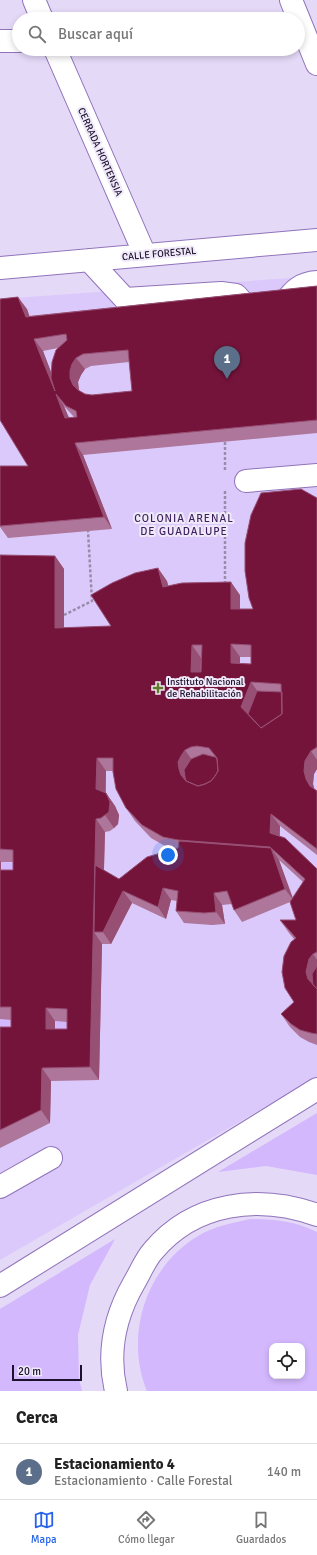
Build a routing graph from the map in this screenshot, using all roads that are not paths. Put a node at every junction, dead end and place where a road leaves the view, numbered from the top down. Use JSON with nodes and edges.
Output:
{"nodes":[{"id":1,"x":34,"y":0,"type":"edge"},
{"id":2,"x":291,"y":0,"type":"edge"},
{"id":3,"x":39,"y":12,"type":"edge"},
{"id":4,"x":296,"y":12,"type":"edge"},
{"id":5,"x":305,"y":34,"type":"edge"},
{"id":6,"x":0,"y":41,"type":"edge"},
{"id":7,"x":12,"y":41,"type":"edge"},
{"id":8,"x":58,"y":56,"type":"edge"},
{"id":9,"x":317,"y":64,"type":"edge"},
{"id":10,"x":317,"y":240,"type":"edge"},
{"id":11,"x":145,"y":255,"type":"junction"},
{"id":12,"x":89,"y":260,"type":"junction"},
{"id":13,"x":0,"y":268,"type":"edge"},
{"id":14,"x":317,"y":282,"type":"edge"},
{"id":15,"x":285,"y":302,"type":"edge"},
{"id":16,"x":246,"y":306,"type":"edge"},
{"id":17,"x":317,"y":475,"type":"edge"},
{"id":18,"x":246,"y":481,"type":"dead end"},
{"id":19,"x":317,"y":1089,"type":"edge"},
{"id":20,"x":51,"y":1158,"type":"dead end"},
{"id":21,"x":0,"y":1186,"type":"edge"},
{"id":22,"x":317,"y":1215,"type":"edge"},
{"id":23,"x":0,"y":1286,"type":"edge"},
{"id":24,"x":116,"y":1391,"type":"edge"}],
"edges":[{"from":1,"to":3,"type":"main road"},
{"from":2,"to":4,"type":"main road"},
{"from":5,"to":9,"type":"main road"},
{"from":6,"to":7,"type":"main road"},
{"from":8,"to":11,"type":"main road","name":"CERRADA HORTENSIA"},
{"from":10,"to":11,"type":"main road","name":"CALLE FORESTAL"},
{"from":11,"to":12,"type":"main road","name":"CALLE FORESTAL"},
{"from":12,"to":13,"type":"main road","name":"CALLE FORESTAL"},
{"from":12,"to":16,"type":"main road"},
{"from":14,"to":15,"type":"main road"},
{"from":17,"to":18,"type":"main road"},
{"from":19,"to":23,"type":"main road"},
{"from":20,"to":21,"type":"main road"},
{"from":22,"to":24,"type":"main road"}]}
